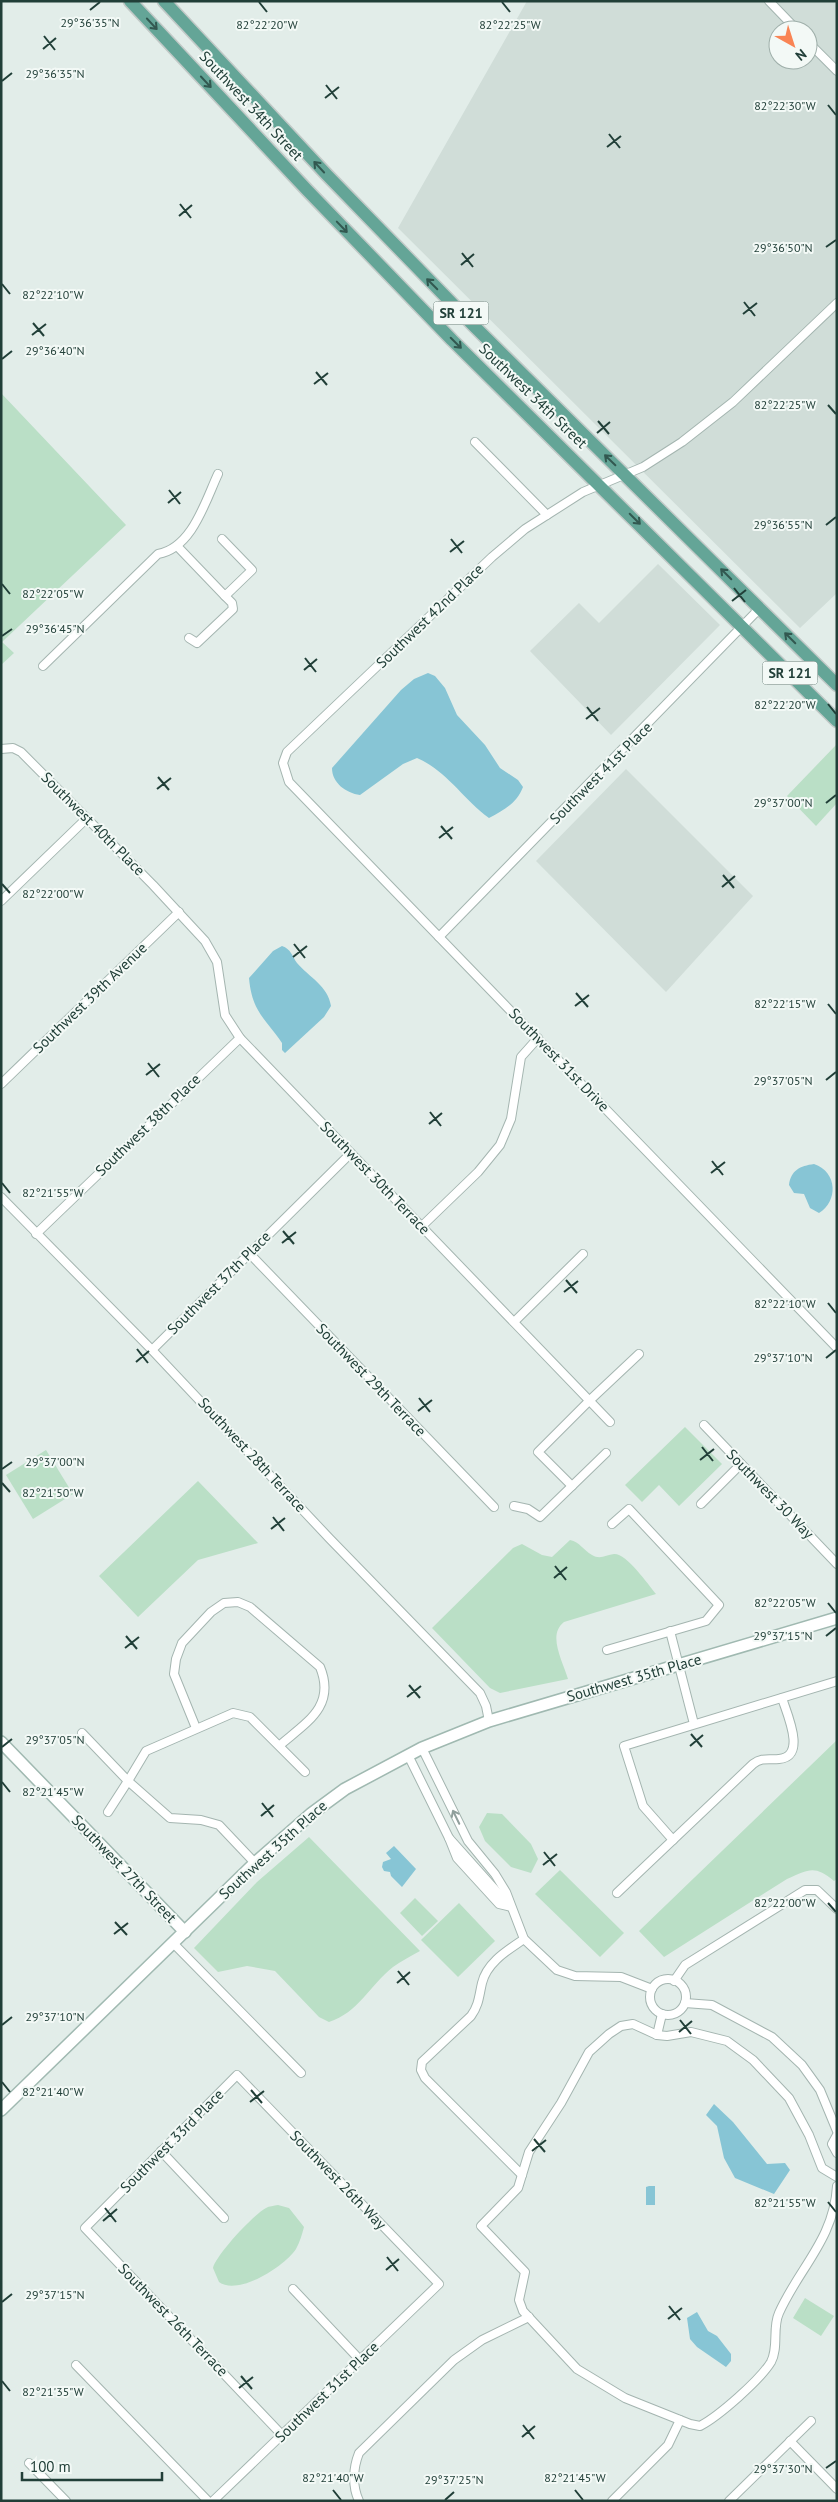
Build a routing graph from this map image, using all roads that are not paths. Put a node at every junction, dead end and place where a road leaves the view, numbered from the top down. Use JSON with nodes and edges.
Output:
{"nodes":[{"id":1,"x":130,"y":1,"type":"edge"},
{"id":2,"x":164,"y":1,"type":"edge"},
{"id":3,"x":769,"y":1,"type":"edge"},
{"id":4,"x":787,"y":20,"type":"edge"},
{"id":5,"x":818,"y":52,"type":"edge"},
{"id":6,"x":837,"y":71,"type":"edge"},
{"id":7,"x":837,"y":303,"type":"edge"},
{"id":8,"x":475,"y":442,"type":"dead end"},
{"id":9,"x":218,"y":474,"type":"dead end"},
{"id":10,"x":624,"y":474,"type":"junction"},
{"id":11,"x":601,"y":485,"type":"junction"},
{"id":12,"x":547,"y":514,"type":"junction"},
{"id":13,"x":222,"y":539,"type":"dead end"},
{"id":14,"x":177,"y":546,"type":"junction"},
{"id":15,"x":225,"y":596,"type":"junction"},
{"id":16,"x":760,"y":608,"type":"junction"},
{"id":17,"x":743,"y":626,"type":"junction"},
{"id":18,"x":189,"y":638,"type":"dead end"},
{"id":19,"x":43,"y":666,"type":"dead end"},
{"id":20,"x":837,"y":685,"type":"edge"},
{"id":21,"x":837,"y":721,"type":"edge"},
{"id":22,"x":1,"y":749,"type":"edge"},
{"id":23,"x":284,"y":771,"type":"joint"},
{"id":24,"x":86,"y":819,"type":"junction"},
{"id":25,"x":1,"y":901,"type":"edge"},
{"id":26,"x":179,"y":912,"type":"junction"},
{"id":27,"x":439,"y":936,"type":"junction"},
{"id":28,"x":240,"y":1038,"type":"junction"},
{"id":29,"x":538,"y":1038,"type":"junction"},
{"id":30,"x":1,"y":1084,"type":"edge"},
{"id":31,"x":351,"y":1152,"type":"junction"},
{"id":32,"x":1,"y":1197,"type":"edge"},
{"id":33,"x":422,"y":1226,"type":"junction"},
{"id":34,"x":36,"y":1234,"type":"junction"},
{"id":35,"x":248,"y":1253,"type":"junction"},
{"id":36,"x":583,"y":1254,"type":"dead end"},
{"id":37,"x":514,"y":1322,"type":"junction"},
{"id":38,"x":837,"y":1348,"type":"edge"},
{"id":39,"x":152,"y":1350,"type":"junction"},
{"id":40,"x":639,"y":1354,"type":"dead end"},
{"id":41,"x":589,"y":1401,"type":"junction"},
{"id":42,"x":610,"y":1422,"type":"dead end"},
{"id":43,"x":704,"y":1425,"type":"dead end"},
{"id":44,"x":606,"y":1453,"type":"dead end"},
{"id":45,"x":741,"y":1464,"type":"junction"},
{"id":46,"x":572,"y":1486,"type":"junction"},
{"id":47,"x":701,"y":1504,"type":"dead end"},
{"id":48,"x":514,"y":1506,"type":"dead end"},
{"id":49,"x":494,"y":1507,"type":"dead end"},
{"id":50,"x":612,"y":1524,"type":"dead end"},
{"id":51,"x":837,"y":1564,"type":"edge"},
{"id":52,"x":837,"y":1618,"type":"edge"},
{"id":53,"x":670,"y":1631,"type":"junction"},
{"id":54,"x":607,"y":1650,"type":"dead end"},
{"id":55,"x":679,"y":1664,"type":"junction"},
{"id":56,"x":837,"y":1681,"type":"edge"},
{"id":57,"x":782,"y":1698,"type":"junction"},
{"id":58,"x":489,"y":1722,"type":"junction"},
{"id":59,"x":694,"y":1724,"type":"junction"},
{"id":60,"x":196,"y":1728,"type":"junction"},
{"id":61,"x":82,"y":1733,"type":"dead end"},
{"id":62,"x":1,"y":1742,"type":"edge"},
{"id":63,"x":280,"y":1745,"type":"junction"},
{"id":64,"x":422,"y":1748,"type":"junction"},
{"id":65,"x":408,"y":1755,"type":"junction"},
{"id":66,"x":305,"y":1772,"type":"dead end"},
{"id":67,"x":128,"y":1781,"type":"junction"},
{"id":68,"x":108,"y":1812,"type":"dead end"},
{"id":69,"x":449,"y":1838,"type":"junction"},
{"id":70,"x":673,"y":1840,"type":"junction"},
{"id":71,"x":482,"y":1858,"type":"junction"},
{"id":72,"x":255,"y":1863,"type":"junction"},
{"id":73,"x":473,"y":1864,"type":"junction"},
{"id":74,"x":617,"y":1894,"type":"dead end"},
{"id":75,"x":511,"y":1907,"type":"junction"},
{"id":76,"x":837,"y":1909,"type":"edge"},
{"id":77,"x":184,"y":1932,"type":"junction"},
{"id":78,"x":524,"y":1939,"type":"junction"},
{"id":79,"x":173,"y":1943,"type":"junction"},
{"id":80,"x":674,"y":1981,"type":"junction"},
{"id":81,"x":652,"y":1988,"type":"junction"},
{"id":82,"x":685,"y":2003,"type":"junction"},
{"id":83,"x":662,"y":2014,"type":"junction"},
{"id":84,"x":657,"y":2035,"type":"junction"},
{"id":85,"x":301,"y":2073,"type":"dead end"},
{"id":86,"x":237,"y":2075,"type":"joint"},
{"id":87,"x":1,"y":2110,"type":"edge"},
{"id":88,"x":837,"y":2133,"type":"edge"},
{"id":89,"x":161,"y":2151,"type":"junction"},
{"id":90,"x":837,"y":2153,"type":"edge"},
{"id":91,"x":522,"y":2175,"type":"junction"},
{"id":92,"x":837,"y":2177,"type":"edge"},
{"id":93,"x":837,"y":2186,"type":"edge"},
{"id":94,"x":224,"y":2218,"type":"dead end"},
{"id":95,"x":85,"y":2228,"type":"joint"},
{"id":96,"x":439,"y":2284,"type":"joint"},
{"id":97,"x":293,"y":2289,"type":"dead end"},
{"id":98,"x":529,"y":2317,"type":"junction"},
{"id":99,"x":361,"y":2361,"type":"junction"},
{"id":100,"x":76,"y":2365,"type":"dead end"},
{"id":101,"x":680,"y":2420,"type":"junction"},
{"id":102,"x":811,"y":2421,"type":"dead end"},
{"id":103,"x":282,"y":2435,"type":"junction"},
{"id":104,"x":790,"y":2441,"type":"junction"},
{"id":105,"x":29,"y":2463,"type":"dead end"},
{"id":106,"x":837,"y":2489,"type":"edge"},
{"id":107,"x":66,"y":2501,"type":"edge"},
{"id":108,"x":208,"y":2501,"type":"edge"},
{"id":109,"x":214,"y":2501,"type":"edge"},
{"id":110,"x":359,"y":2501,"type":"edge"},
{"id":111,"x":612,"y":2501,"type":"edge"},
{"id":112,"x":728,"y":2501,"type":"edge"}],
"edges":[{"from":1,"to":11,"type":"main road","name":"Southwest 34th Street","number":"SR 121","one_way":true},
{"from":10,"to":2,"type":"main road","name":"Southwest 34th Street","number":"SR 121","one_way":true},
{"from":3,"to":4,"type":"street"},
{"from":5,"to":6,"type":"street"},
{"from":7,"to":10,"type":"street","name":"Southwest 42nd Place"},
{"from":8,"to":12,"type":"street"},
{"from":9,"to":14,"type":"street"},
{"from":10,"to":11,"type":"street","name":"Southwest 42nd Place"},
{"from":16,"to":10,"type":"main road","name":"Southwest 34th Street","number":"SR 121","one_way":true},
{"from":11,"to":12,"type":"street","name":"Southwest 42nd Place"},
{"from":11,"to":17,"type":"main road","name":"Southwest 34th Street","number":"SR 121","one_way":true},
{"from":12,"to":23,"type":"street","name":"Southwest 42nd Place"},
{"from":13,"to":15,"type":"street"},
{"from":14,"to":15,"type":"street"},
{"from":14,"to":19,"type":"street"},
{"from":15,"to":18,"type":"street"},
{"from":16,"to":17,"type":"street","name":"Southwest 41st Place"},
{"from":20,"to":16,"type":"main road","name":"Southwest 34th Street","number":"SR 121","one_way":true},
{"from":17,"to":21,"type":"main road","name":"Southwest 34th Street","number":"SR 121"},
{"from":17,"to":27,"type":"street","name":"Southwest 41st Place"},
{"from":22,"to":24,"type":"street","name":"Southwest 40th Place"},
{"from":23,"to":27,"type":"street","name":"Southwest 31st Drive"},
{"from":24,"to":25,"type":"street"},
{"from":24,"to":26,"type":"street","name":"Southwest 40th Place"},
{"from":26,"to":28,"type":"street","name":"Southwest 30th Terrace"},
{"from":26,"to":30,"type":"street","name":"Southwest 39th Avenue"},
{"from":27,"to":29,"type":"street","name":"Southwest 31st Drive"},
{"from":28,"to":31,"type":"street","name":"Southwest 30th Terrace"},
{"from":28,"to":34,"type":"street","name":"Southwest 38th Place"},
{"from":29,"to":33,"type":"street"},
{"from":29,"to":38,"type":"street","name":"Southwest 31st Drive"},
{"from":31,"to":33,"type":"street","name":"Southwest 30th Terrace"},
{"from":31,"to":35,"type":"street","name":"Southwest 37th Place"},
{"from":32,"to":34,"type":"street","name":"Southwest 28th Terrace"},
{"from":33,"to":37,"type":"street","name":"Southwest 30th Terrace"},
{"from":34,"to":39,"type":"street","name":"Southwest 28th Terrace"},
{"from":35,"to":39,"type":"street","name":"Southwest 37th Place"},
{"from":35,"to":49,"type":"street","name":"Southwest 29th Terrace"},
{"from":36,"to":37,"type":"street"},
{"from":37,"to":41,"type":"street","name":"Southwest 30th Terrace"},
{"from":39,"to":58,"type":"street","name":"Southwest 28th Terrace"},
{"from":40,"to":41,"type":"street"},
{"from":41,"to":42,"type":"street","name":"Southwest 30th Terrace"},
{"from":41,"to":46,"type":"street"},
{"from":43,"to":45,"type":"street","name":"Southwest 30 Way"},
{"from":44,"to":46,"type":"street"},
{"from":45,"to":47,"type":"street"},
{"from":45,"to":51,"type":"street","name":"Southwest 30 Way"},
{"from":46,"to":48,"type":"street"},
{"from":50,"to":53,"type":"street"},
{"from":52,"to":55,"type":"street","name":"Southwest 35th Place"},
{"from":53,"to":54,"type":"street"},
{"from":53,"to":55,"type":"street"},
{"from":55,"to":58,"type":"street","name":"Southwest 35th Place"},
{"from":55,"to":59,"type":"street"},
{"from":56,"to":57,"type":"street"},
{"from":57,"to":59,"type":"street"},
{"from":57,"to":70,"type":"street"},
{"from":58,"to":64,"type":"street","name":"Southwest 35th Place"},
{"from":59,"to":70,"type":"street"},
{"from":60,"to":63,"type":"street"},
{"from":60,"to":63,"type":"street"},
{"from":60,"to":67,"type":"street"},
{"from":61,"to":67,"type":"street"},
{"from":62,"to":77,"type":"street","name":"Southwest 27th Street"},
{"from":63,"to":66,"type":"street"},
{"from":64,"to":65,"type":"street","name":"Southwest 35th Place"},
{"from":71,"to":64,"type":"street","one_way":true},
{"from":65,"to":69,"type":"street"},
{"from":65,"to":72,"type":"street","name":"Southwest 35th Place"},
{"from":67,"to":68,"type":"street"},
{"from":67,"to":72,"type":"street"},
{"from":69,"to":73,"type":"street"},
{"from":69,"to":75,"type":"street"},
{"from":70,"to":74,"type":"street"},
{"from":71,"to":73,"type":"street"},
{"from":71,"to":75,"type":"street"},
{"from":72,"to":77,"type":"street","name":"Southwest 35th Place"},
{"from":73,"to":75,"type":"street"},
{"from":75,"to":78,"type":"street"},
{"from":76,"to":80,"type":"street"},
{"from":77,"to":79,"type":"street","name":"Southwest 35th Place"},
{"from":78,"to":81,"type":"street"},
{"from":78,"to":91,"type":"street"},
{"from":79,"to":85,"type":"street","name":"Southwest 27th Street"},
{"from":79,"to":87,"type":"street","name":"Southwest 35th Place"},
{"from":80,"to":81,"type":"street"},
{"from":80,"to":82,"type":"street"},
{"from":81,"to":83,"type":"street"},
{"from":82,"to":83,"type":"street"},
{"from":82,"to":88,"type":"street"},
{"from":83,"to":84,"type":"street"},
{"from":84,"to":91,"type":"street"},
{"from":84,"to":92,"type":"street"},
{"from":86,"to":89,"type":"street","name":"Southwest 33rd Place"},
{"from":86,"to":96,"type":"street","name":"Southwest 26th Way"},
{"from":88,"to":90,"type":"street"},
{"from":89,"to":94,"type":"street"},
{"from":89,"to":95,"type":"street","name":"Southwest 33rd Place"},
{"from":91,"to":98,"type":"street"},
{"from":93,"to":101,"type":"street"},
{"from":95,"to":103,"type":"street","name":"Southwest 26th Terrace"},
{"from":96,"to":99,"type":"street","name":"Southwest 31st Place"},
{"from":97,"to":99,"type":"street"},
{"from":98,"to":101,"type":"street"},
{"from":98,"to":110,"type":"street"},
{"from":99,"to":103,"type":"street","name":"Southwest 31st Place"},
{"from":100,"to":108,"type":"street"},
{"from":101,"to":111,"type":"street"},
{"from":102,"to":104,"type":"street"},
{"from":103,"to":109,"type":"street","name":"Southwest 31st Place"},
{"from":104,"to":106,"type":"street"},
{"from":104,"to":112,"type":"street"},
{"from":105,"to":107,"type":"street"}]}
